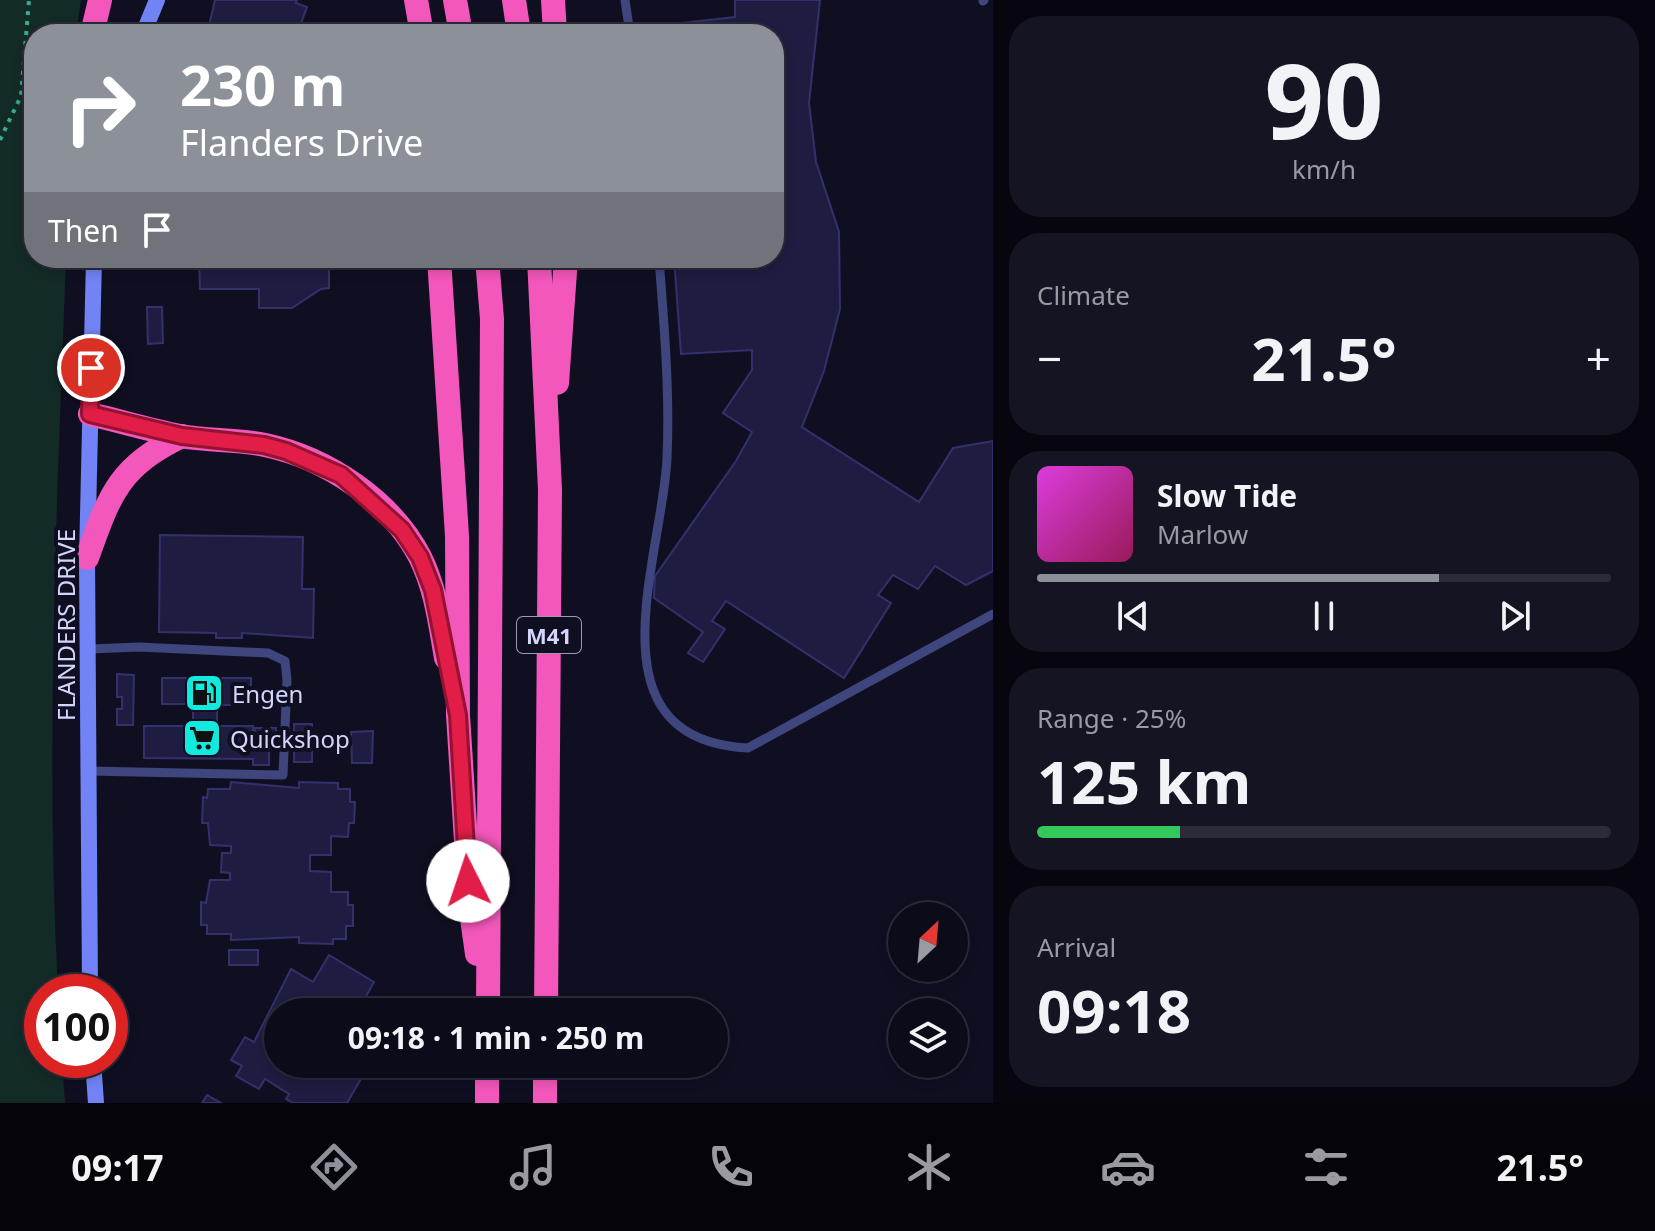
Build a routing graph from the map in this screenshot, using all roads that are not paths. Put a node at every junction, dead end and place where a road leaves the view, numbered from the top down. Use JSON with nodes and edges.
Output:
{"nodes":[{"id":1,"x":103,"y":0,"type":"edge"},
{"id":2,"x":157,"y":0,"type":"edge"},
{"id":3,"x":416,"y":0,"type":"edge"},
{"id":4,"x":455,"y":0,"type":"edge"},
{"id":5,"x":514,"y":0,"type":"edge"},
{"id":6,"x":553,"y":0,"type":"edge"},
{"id":7,"x":625,"y":0,"type":"edge"},
{"id":8,"x":97,"y":24,"type":"edge"},
{"id":9,"x":147,"y":24,"type":"edge"},
{"id":10,"x":420,"y":24,"type":"edge"},
{"id":11,"x":459,"y":24,"type":"edge"},
{"id":12,"x":518,"y":24,"type":"edge"},
{"id":13,"x":554,"y":24,"type":"edge"},
{"id":14,"x":629,"y":24,"type":"edge"},
{"id":15,"x":94,"y":268,"type":"edge"},
{"id":16,"x":440,"y":268,"type":"edge"},
{"id":17,"x":488,"y":268,"type":"edge"},
{"id":18,"x":539,"y":268,"type":"edge"},
{"id":19,"x":565,"y":268,"type":"edge"},
{"id":20,"x":660,"y":268,"type":"edge"},
{"id":21,"x":90,"y":414,"type":"junction"},
{"id":22,"x":182,"y":436,"type":"junction"},
{"id":23,"x":550,"y":490,"type":"junction"},
{"id":24,"x":87,"y":558,"type":"junction"},
{"id":25,"x":993,"y":614,"type":"edge"},
{"id":26,"x":90,"y":649,"type":"junction"},
{"id":27,"x":458,"y":715,"type":"junction"},
{"id":28,"x":88,"y":771,"type":"junction"},
{"id":29,"x":90,"y":974,"type":"edge"},
{"id":30,"x":487,"y":998,"type":"edge"},
{"id":31,"x":488,"y":998,"type":"edge"},
{"id":32,"x":546,"y":998,"type":"edge"},
{"id":33,"x":94,"y":1078,"type":"edge"},
{"id":34,"x":487,"y":1078,"type":"edge"},
{"id":35,"x":545,"y":1078,"type":"edge"},
{"id":36,"x":96,"y":1103,"type":"edge"},
{"id":37,"x":487,"y":1103,"type":"edge"},
{"id":38,"x":545,"y":1103,"type":"edge"}],
"edges":[{"from":1,"to":8,"type":"highway"},
{"from":2,"to":9,"type":"street"},
{"from":3,"to":10,"type":"highway"},
{"from":4,"to":11,"type":"highway"},
{"from":5,"to":12,"type":"highway"},
{"from":6,"to":13,"type":"highway"},
{"from":7,"to":14,"type":"lane"},
{"from":15,"to":21,"type":"street","name":"FLANDERS DRIVE"},
{"from":16,"to":27,"type":"highway"},
{"from":17,"to":31,"type":"highway","number":"M41"},
{"from":18,"to":23,"type":"highway","number":"M41"},
{"from":19,"to":23,"type":"highway"},
{"from":20,"to":25,"type":"lane"},
{"from":21,"to":22,"type":"highway"},
{"from":21,"to":24,"type":"street","name":"FLANDERS DRIVE"},
{"from":22,"to":24,"type":"highway"},
{"from":22,"to":27,"type":"highway"},
{"from":23,"to":32,"type":"highway","number":"M41"},
{"from":24,"to":26,"type":"street","name":"FLANDERS DRIVE"},
{"from":26,"to":28,"type":"street","name":"FLANDERS DRIVE"},
{"from":26,"to":28,"type":"lane"},
{"from":27,"to":30,"type":"highway"},
{"from":28,"to":29,"type":"street","name":"FLANDERS DRIVE"},
{"from":33,"to":36,"type":"street"},
{"from":34,"to":37,"type":"highway"},
{"from":35,"to":38,"type":"highway"}]}
